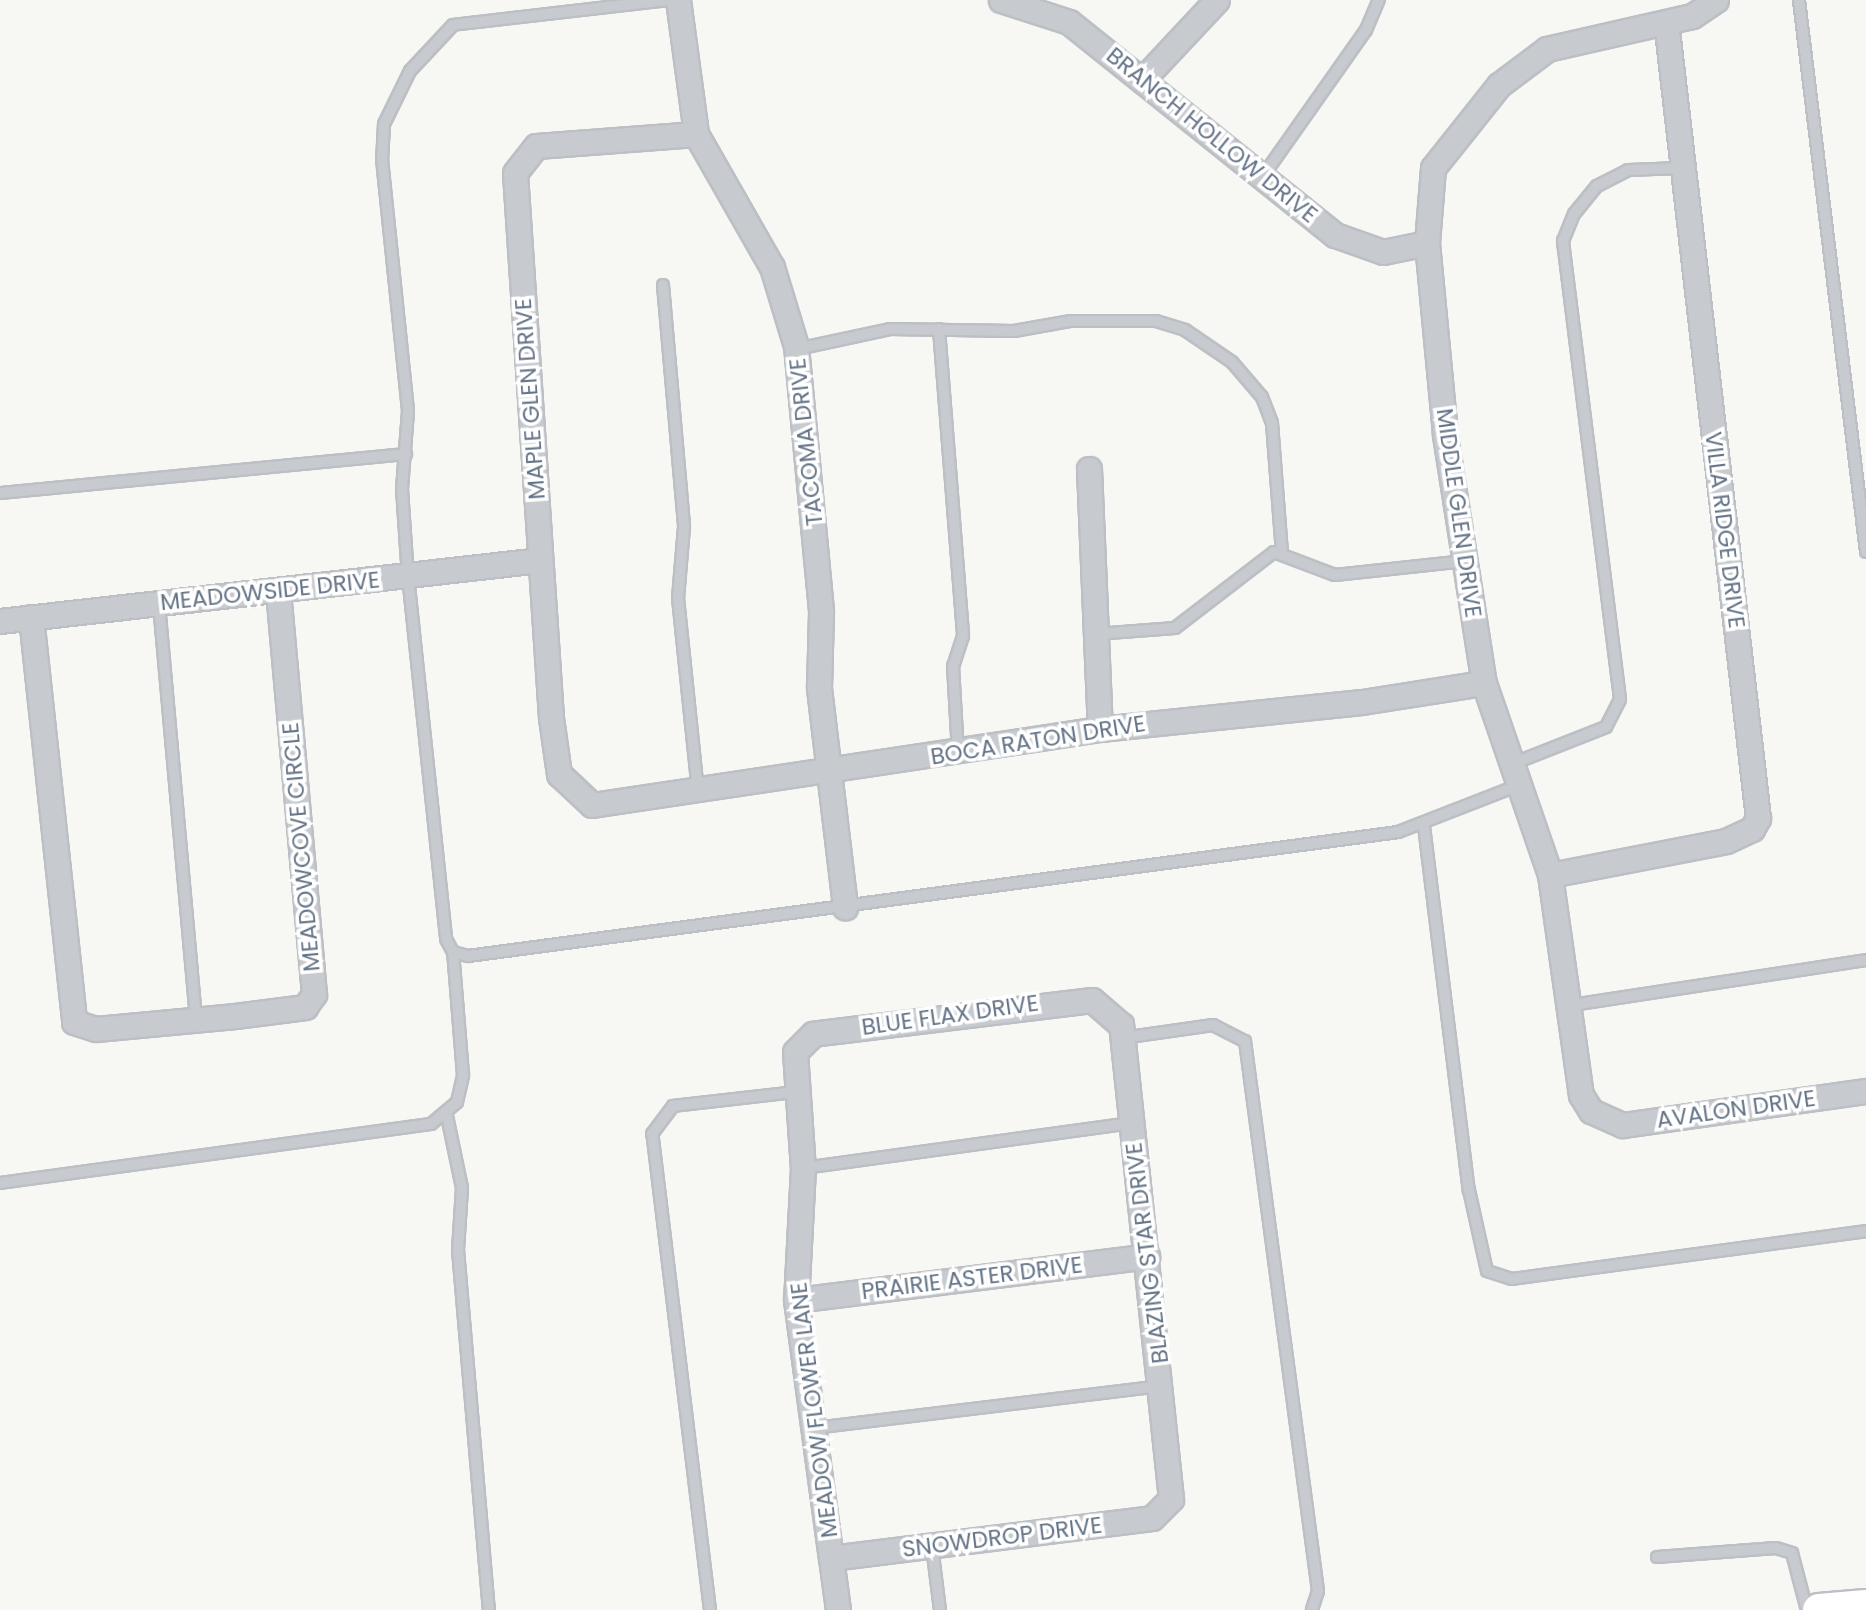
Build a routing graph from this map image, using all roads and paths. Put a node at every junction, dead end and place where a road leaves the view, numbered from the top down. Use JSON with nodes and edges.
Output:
{"nodes":[{"id":1,"x":668,"y":0,"type":"edge"},
{"id":2,"x":678,"y":0,"type":"edge"},
{"id":3,"x":1001,"y":0,"type":"edge"},
{"id":4,"x":1217,"y":0,"type":"edge"},
{"id":5,"x":1380,"y":0,"type":"edge"},
{"id":6,"x":1716,"y":0,"type":"edge"},
{"id":7,"x":1799,"y":0,"type":"edge"},
{"id":8,"x":1666,"y":22,"type":"junction"},
{"id":9,"x":1143,"y":79,"type":"junction"},
{"id":10,"x":696,"y":134,"type":"junction"},
{"id":11,"x":1681,"y":168,"type":"junction"},
{"id":12,"x":1263,"y":176,"type":"junction"},
{"id":13,"x":1427,"y":243,"type":"junction"},
{"id":14,"x":663,"y":285,"type":"dead end"},
{"id":15,"x":939,"y":329,"type":"junction"},
{"id":16,"x":797,"y":349,"type":"junction"},
{"id":17,"x":406,"y":454,"type":"junction"},
{"id":18,"x":1089,"y":468,"type":"dead end"},
{"id":19,"x":0,"y":493,"type":"edge"},
{"id":20,"x":1866,"y":552,"type":"edge"},
{"id":21,"x":1282,"y":554,"type":"junction"},
{"id":22,"x":540,"y":560,"type":"junction"},
{"id":23,"x":1465,"y":561,"type":"junction"},
{"id":24,"x":408,"y":576,"type":"junction"},
{"id":25,"x":278,"y":591,"type":"junction"},
{"id":26,"x":159,"y":604,"type":"junction"},
{"id":27,"x":31,"y":618,"type":"junction"},
{"id":28,"x":0,"y":621,"type":"edge"},
{"id":29,"x":1096,"y":634,"type":"junction"},
{"id":30,"x":1484,"y":682,"type":"junction"},
{"id":31,"x":1100,"y":729,"type":"junction"},
{"id":32,"x":958,"y":752,"type":"junction"},
{"id":33,"x":827,"y":773,"type":"junction"},
{"id":34,"x":1516,"y":774,"type":"junction"},
{"id":35,"x":698,"y":791,"type":"junction"},
{"id":36,"x":592,"y":805,"type":"joint"},
{"id":37,"x":1424,"y":826,"type":"junction"},
{"id":38,"x":1550,"y":875,"type":"junction"},
{"id":39,"x":845,"y":907,"type":"junction"},
{"id":40,"x":453,"y":952,"type":"junction"},
{"id":41,"x":1866,"y":960,"type":"edge"},
{"id":42,"x":1572,"y":1005,"type":"junction"},
{"id":43,"x":1103,"y":1006,"type":"joint"},
{"id":44,"x":197,"y":1019,"type":"junction"},
{"id":45,"x":1122,"y":1038,"type":"junction"},
{"id":46,"x":800,"y":1044,"type":"joint"},
{"id":47,"x":1866,"y":1091,"type":"edge"},
{"id":48,"x":796,"y":1093,"type":"junction"},
{"id":49,"x":447,"y":1116,"type":"junction"},
{"id":50,"x":1607,"y":1119,"type":"joint"},
{"id":51,"x":1132,"y":1123,"type":"junction"},
{"id":52,"x":803,"y":1168,"type":"junction"},
{"id":53,"x":0,"y":1183,"type":"edge"},
{"id":54,"x":1866,"y":1231,"type":"edge"},
{"id":55,"x":1147,"y":1256,"type":"junction"},
{"id":56,"x":796,"y":1300,"type":"junction"},
{"id":57,"x":1162,"y":1385,"type":"junction"},
{"id":58,"x":814,"y":1429,"type":"junction"},
{"id":59,"x":1167,"y":1506,"type":"joint"},
{"id":60,"x":932,"y":1546,"type":"junction"},
{"id":61,"x":1657,"y":1557,"type":"dead end"},
{"id":62,"x":831,"y":1558,"type":"junction"},
{"id":63,"x":1866,"y":1606,"type":"edge"},
{"id":64,"x":489,"y":1610,"type":"edge"},
{"id":65,"x":710,"y":1610,"type":"edge"},
{"id":66,"x":838,"y":1610,"type":"edge"},
{"id":67,"x":940,"y":1610,"type":"edge"},
{"id":68,"x":1311,"y":1610,"type":"edge"},
{"id":69,"x":1807,"y":1610,"type":"edge"},
{"id":70,"x":1819,"y":1610,"type":"edge"}],
"edges":[{"from":1,"to":17,"type":"lane"},
{"from":2,"to":10,"type":"street","name":"TACOMA DRIVE"},
{"from":3,"to":9,"type":"street","name":"BRANCH HOLLOW DRIVE"},
{"from":4,"to":9,"type":"street"},
{"from":5,"to":12,"type":"lane"},
{"from":6,"to":8,"type":"street","name":"MIDDLE GLEN DRIVE"},
{"from":7,"to":20,"type":"lane"},
{"from":8,"to":11,"type":"street","name":"VILLA RIDGE DRIVE"},
{"from":8,"to":13,"type":"street","name":"MIDDLE GLEN DRIVE"},
{"from":9,"to":12,"type":"street","name":"BRANCH HOLLOW DRIVE"},
{"from":10,"to":16,"type":"street","name":"TACOMA DRIVE"},
{"from":10,"to":22,"type":"street","name":"MAPLE GLEN DRIVE"},
{"from":11,"to":34,"type":"lane"},
{"from":11,"to":38,"type":"street","name":"VILLA RIDGE DRIVE"},
{"from":12,"to":13,"type":"street","name":"BRANCH HOLLOW DRIVE"},
{"from":13,"to":23,"type":"street","name":"MIDDLE GLEN DRIVE"},
{"from":14,"to":35,"type":"lane"},
{"from":15,"to":16,"type":"lane"},
{"from":15,"to":21,"type":"lane"},
{"from":15,"to":32,"type":"lane"},
{"from":16,"to":33,"type":"street","name":"TACOMA DRIVE"},
{"from":17,"to":19,"type":"lane"},
{"from":17,"to":24,"type":"lane"},
{"from":18,"to":29,"type":"street"},
{"from":21,"to":23,"type":"lane"},
{"from":21,"to":29,"type":"lane"},
{"from":22,"to":24,"type":"street","name":"MEADOWSIDE DRIVE"},
{"from":22,"to":36,"type":"street","name":"MAPLE GLEN DRIVE"},
{"from":23,"to":30,"type":"street","name":"MIDDLE GLEN DRIVE"},
{"from":24,"to":25,"type":"street","name":"MEADOWSIDE DRIVE"},
{"from":24,"to":40,"type":"lane"},
{"from":25,"to":26,"type":"street","name":"MEADOWSIDE DRIVE"},
{"from":25,"to":44,"type":"street","name":"MEADOWCOVE CIRCLE"},
{"from":26,"to":27,"type":"street","name":"MEADOWSIDE DRIVE"},
{"from":26,"to":44,"type":"lane"},
{"from":27,"to":28,"type":"street","name":"MEADOWSIDE DRIVE"},
{"from":27,"to":44,"type":"street","name":"MEADOWCOVE CIRCLE"},
{"from":29,"to":31,"type":"street"},
{"from":30,"to":31,"type":"street","name":"BOCA RATON DRIVE"},
{"from":30,"to":34,"type":"street","name":"MIDDLE GLEN DRIVE"},
{"from":31,"to":32,"type":"street","name":"BOCA RATON DRIVE"},
{"from":32,"to":33,"type":"street","name":"BOCA RATON DRIVE"},
{"from":33,"to":35,"type":"street","name":"BOCA RATON DRIVE"},
{"from":33,"to":39,"type":"street","name":"TACOMA DRIVE"},
{"from":34,"to":37,"type":"lane"},
{"from":34,"to":38,"type":"street","name":"MIDDLE GLEN DRIVE"},
{"from":35,"to":36,"type":"street","name":"BOCA RATON DRIVE"},
{"from":37,"to":39,"type":"lane"},
{"from":37,"to":54,"type":"lane"},
{"from":38,"to":42,"type":"street","name":"MIDDLE GLEN DRIVE"},
{"from":39,"to":40,"type":"lane"},
{"from":40,"to":49,"type":"lane"},
{"from":41,"to":42,"type":"lane"},
{"from":42,"to":50,"type":"street","name":"MIDDLE GLEN DRIVE"},
{"from":43,"to":45,"type":"street","name":"BLAZING STAR DRIVE"},
{"from":43,"to":46,"type":"street","name":"BLUE FLAX DRIVE"},
{"from":45,"to":51,"type":"street","name":"BLAZING STAR DRIVE"},
{"from":45,"to":68,"type":"lane"},
{"from":46,"to":48,"type":"street","name":"MEADOW FLOWER LANE"},
{"from":47,"to":50,"type":"street","name":"AVALON DRIVE"},
{"from":48,"to":52,"type":"street","name":"MEADOW FLOWER LANE"},
{"from":48,"to":65,"type":"lane"},
{"from":49,"to":53,"type":"lane"},
{"from":49,"to":64,"type":"lane"},
{"from":51,"to":52,"type":"lane"},
{"from":51,"to":55,"type":"street","name":"BLAZING STAR DRIVE"},
{"from":52,"to":56,"type":"street","name":"MEADOW FLOWER LANE"},
{"from":55,"to":56,"type":"street","name":"PRAIRIE ASTER DRIVE"},
{"from":55,"to":57,"type":"street","name":"BLAZING STAR DRIVE"},
{"from":56,"to":58,"type":"street","name":"MEADOW FLOWER LANE"},
{"from":57,"to":58,"type":"lane"},
{"from":57,"to":59,"type":"street","name":"BLAZING STAR DRIVE"},
{"from":58,"to":62,"type":"street","name":"MEADOW FLOWER LANE"},
{"from":59,"to":60,"type":"street","name":"SNOWDROP DRIVE"},
{"from":60,"to":62,"type":"street","name":"SNOWDROP DRIVE"},
{"from":60,"to":67,"type":"lane"},
{"from":61,"to":69,"type":"lane"},
{"from":62,"to":66,"type":"street","name":"MEADOW FLOWER LANE"},
{"from":63,"to":70,"type":"street"}]}
